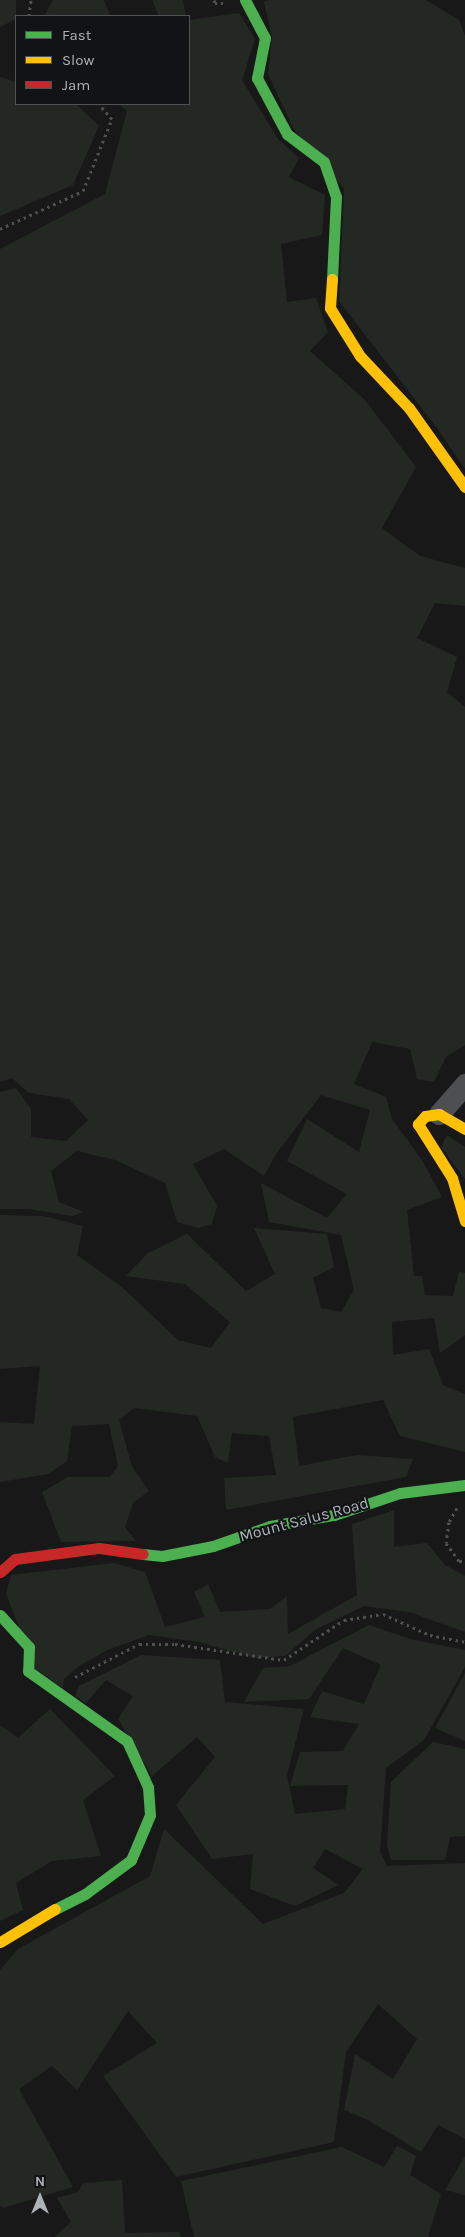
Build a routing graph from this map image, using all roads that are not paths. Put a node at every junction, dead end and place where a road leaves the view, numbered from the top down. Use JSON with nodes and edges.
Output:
{"nodes":[{"id":1,"x":245,"y":0,"type":"edge"},
{"id":2,"x":465,"y":487,"type":"edge"},
{"id":3,"x":465,"y":1084,"type":"edge"},
{"id":4,"x":439,"y":1114,"type":"junction"},
{"id":5,"x":465,"y":1129,"type":"edge"},
{"id":6,"x":465,"y":1221,"type":"edge"},
{"id":7,"x":465,"y":1486,"type":"edge"},
{"id":8,"x":0,"y":1572,"type":"edge"},
{"id":9,"x":0,"y":1615,"type":"edge"},
{"id":10,"x":0,"y":1942,"type":"edge"}],
"edges":[{"from":1,"to":2,"type":"street"},
{"from":3,"to":4,"type":"street"},
{"from":4,"to":5,"type":"street"},
{"from":4,"to":6,"type":"street"},
{"from":7,"to":8,"type":"street","name":"Mount Salus Road"},
{"from":9,"to":10,"type":"street"}]}
